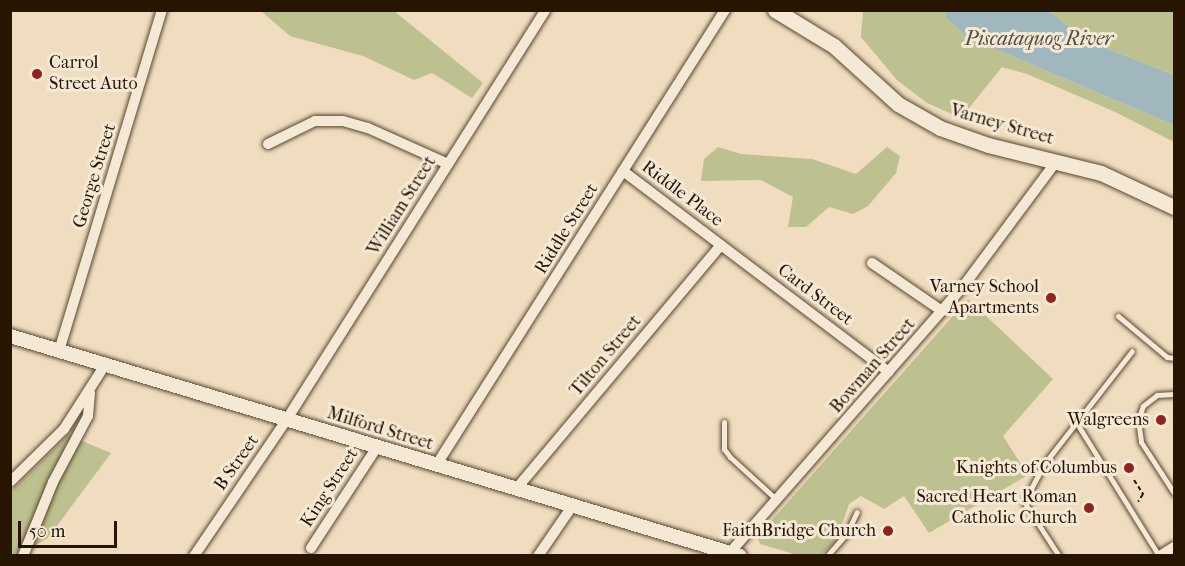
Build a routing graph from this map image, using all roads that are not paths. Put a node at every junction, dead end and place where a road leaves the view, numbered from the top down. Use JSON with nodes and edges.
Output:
{"nodes":[{"id":1,"x":162,"y":10,"type":"edge"},
{"id":2,"x":546,"y":10,"type":"edge"},
{"id":3,"x":725,"y":10,"type":"edge"},
{"id":4,"x":776,"y":10,"type":"edge"},
{"id":5,"x":268,"y":144,"type":"dead end"},
{"id":6,"x":1056,"y":162,"type":"junction"},
{"id":7,"x":448,"y":164,"type":"junction"},
{"id":8,"x":623,"y":171,"type":"junction"},
{"id":9,"x":1174,"y":207,"type":"edge"},
{"id":10,"x":721,"y":244,"type":"junction"},
{"id":11,"x":872,"y":263,"type":"dead end"},
{"id":12,"x":942,"y":311,"type":"junction"},
{"id":13,"x":1118,"y":316,"type":"dead end"},
{"id":14,"x":10,"y":336,"type":"edge"},
{"id":15,"x":59,"y":351,"type":"junction"},
{"id":16,"x":1132,"y":351,"type":"dead end"},
{"id":17,"x":1174,"y":358,"type":"edge"},
{"id":18,"x":105,"y":365,"type":"junction"},
{"id":19,"x":889,"y":372,"type":"junction"},
{"id":20,"x":90,"y":393,"type":"junction"},
{"id":21,"x":1174,"y":394,"type":"edge"},
{"id":22,"x":287,"y":419,"type":"junction"},
{"id":23,"x":724,"y":422,"type":"dead end"},
{"id":24,"x":1076,"y":422,"type":"junction"},
{"id":25,"x":377,"y":447,"type":"junction"},
{"id":26,"x":437,"y":465,"type":"junction"},
{"id":27,"x":10,"y":482,"type":"edge"},
{"id":28,"x":517,"y":489,"type":"junction"},
{"id":29,"x":1174,"y":493,"type":"edge"},
{"id":30,"x":778,"y":500,"type":"junction"},
{"id":31,"x":573,"y":506,"type":"junction"},
{"id":32,"x":857,"y":512,"type":"dead end"},
{"id":33,"x":311,"y":548,"type":"dead end"},
{"id":34,"x":1174,"y":549,"type":"edge"},
{"id":35,"x":732,"y":554,"type":"edge"},
{"id":36,"x":23,"y":555,"type":"edge"},
{"id":37,"x":194,"y":555,"type":"edge"},
{"id":38,"x":538,"y":555,"type":"edge"},
{"id":39,"x":827,"y":555,"type":"edge"},
{"id":40,"x":1059,"y":555,"type":"edge"},
{"id":41,"x":1161,"y":555,"type":"edge"}],
"edges":[{"from":1,"to":15,"type":"street","name":"George Street"},
{"from":2,"to":7,"type":"street","name":"William Street"},
{"from":3,"to":8,"type":"street","name":"Riddle Street"},
{"from":4,"to":6,"type":"main road","name":"Varney Street"},
{"from":5,"to":7,"type":"street"},
{"from":6,"to":9,"type":"main road","name":"Varney Street"},
{"from":6,"to":12,"type":"street","name":"Bowman Street"},
{"from":7,"to":22,"type":"street","name":"William Street"},
{"from":8,"to":10,"type":"street","name":"Riddle Place"},
{"from":8,"to":26,"type":"street","name":"Riddle Street"},
{"from":10,"to":19,"type":"street","name":"Card Street"},
{"from":10,"to":28,"type":"street","name":"Tilton Street"},
{"from":11,"to":12,"type":"street"},
{"from":12,"to":19,"type":"street","name":"Bowman Street"},
{"from":13,"to":17,"type":"lane"},
{"from":14,"to":15,"type":"street","name":"Milford Street"},
{"from":15,"to":18,"type":"street","name":"Milford Street"},
{"from":16,"to":24,"type":"lane"},
{"from":18,"to":20,"type":"street"},
{"from":18,"to":22,"type":"street","name":"Milford Street"},
{"from":19,"to":30,"type":"street","name":"Bowman Street"},
{"from":20,"to":27,"type":"street"},
{"from":20,"to":36,"type":"street"},
{"from":21,"to":29,"type":"lane"},
{"from":22,"to":25,"type":"street","name":"Milford Street"},
{"from":22,"to":37,"type":"street","name":"B Street"},
{"from":23,"to":30,"type":"lane"},
{"from":24,"to":40,"type":"lane"},
{"from":24,"to":41,"type":"lane"},
{"from":25,"to":26,"type":"street","name":"Milford Street"},
{"from":25,"to":33,"type":"street","name":"King Street"},
{"from":26,"to":28,"type":"street","name":"Milford Street"},
{"from":28,"to":31,"type":"street","name":"Milford Street"},
{"from":30,"to":35,"type":"street","name":"Bowman Street"},
{"from":31,"to":35,"type":"street","name":"Milford Street"},
{"from":31,"to":38,"type":"street"},
{"from":32,"to":39,"type":"lane"},
{"from":34,"to":41,"type":"main road"}]}
